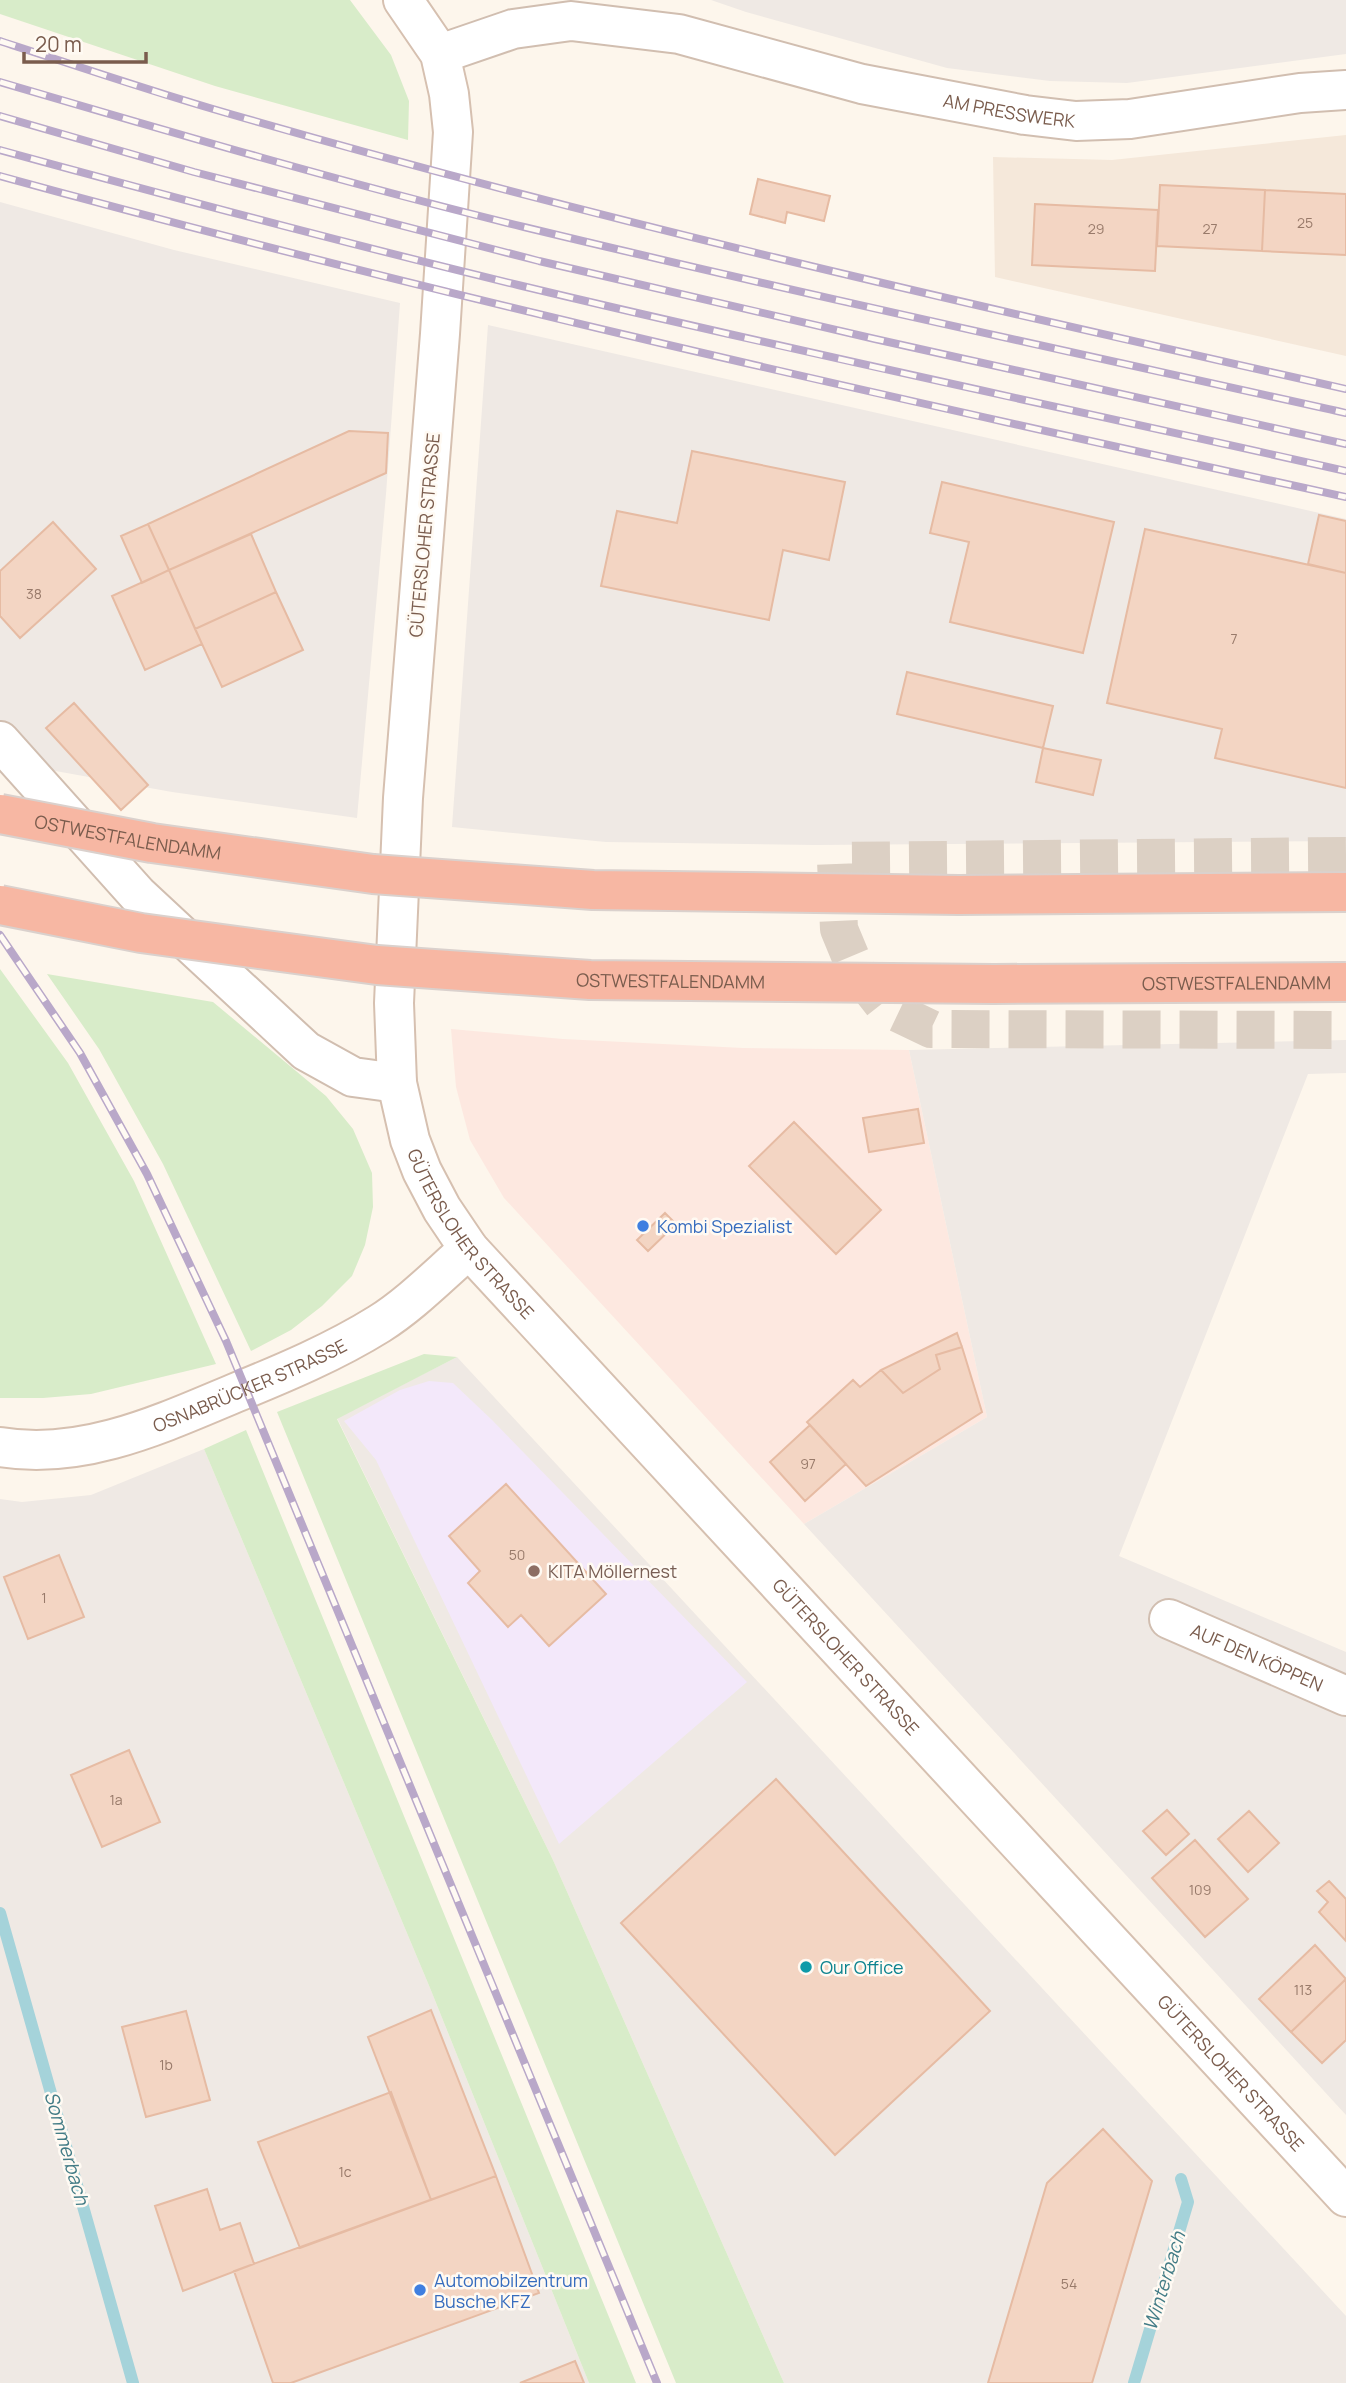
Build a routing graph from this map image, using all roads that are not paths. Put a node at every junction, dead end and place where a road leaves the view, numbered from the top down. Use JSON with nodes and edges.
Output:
{"nodes":[{"id":1,"x":403,"y":0,"type":"edge"},
{"id":2,"x":601,"y":0,"type":"edge"},
{"id":3,"x":679,"y":34,"type":"junction"},
{"id":4,"x":440,"y":54,"type":"junction"},
{"id":5,"x":1346,"y":90,"type":"edge"},
{"id":6,"x":0,"y":741,"type":"edge"},
{"id":7,"x":0,"y":814,"type":"edge"},
{"id":8,"x":1346,"y":892,"type":"edge"},
{"id":9,"x":0,"y":905,"type":"edge"},
{"id":10,"x":1346,"y":982,"type":"edge"},
{"id":11,"x":397,"y":1083,"type":"junction"},
{"id":12,"x":469,"y":1249,"type":"junction"},
{"id":13,"x":0,"y":1447,"type":"edge"},
{"id":14,"x":1169,"y":1619,"type":"dead end"},
{"id":15,"x":1346,"y":1696,"type":"edge"},
{"id":16,"x":1346,"y":2197,"type":"edge"}],
"edges":[{"from":1,"to":4,"type":"street","name":"GÜTERSLOHER STRASSE"},
{"from":2,"to":3,"type":"street","name":"AM PRESSWERK"},
{"from":3,"to":4,"type":"street","name":"AM PRESSWERK"},
{"from":3,"to":5,"type":"street","name":"AM PRESSWERK"},
{"from":4,"to":11,"type":"street","name":"GÜTERSLOHER STRASSE"},
{"from":6,"to":11,"type":"street"},
{"from":7,"to":8,"type":"highway","name":"OSTWESTFALENDAMM","bridge":true},
{"from":9,"to":10,"type":"highway","name":"OSTWESTFALENDAMM","bridge":true},
{"from":11,"to":12,"type":"street","name":"GÜTERSLOHER STRASSE"},
{"from":12,"to":13,"type":"street","name":"OSNABRÜCKER STRASSE"},
{"from":12,"to":16,"type":"street","name":"GÜTERSLOHER STRASSE"},
{"from":14,"to":15,"type":"street","name":"AUF DEN KÖPPEN"}]}
